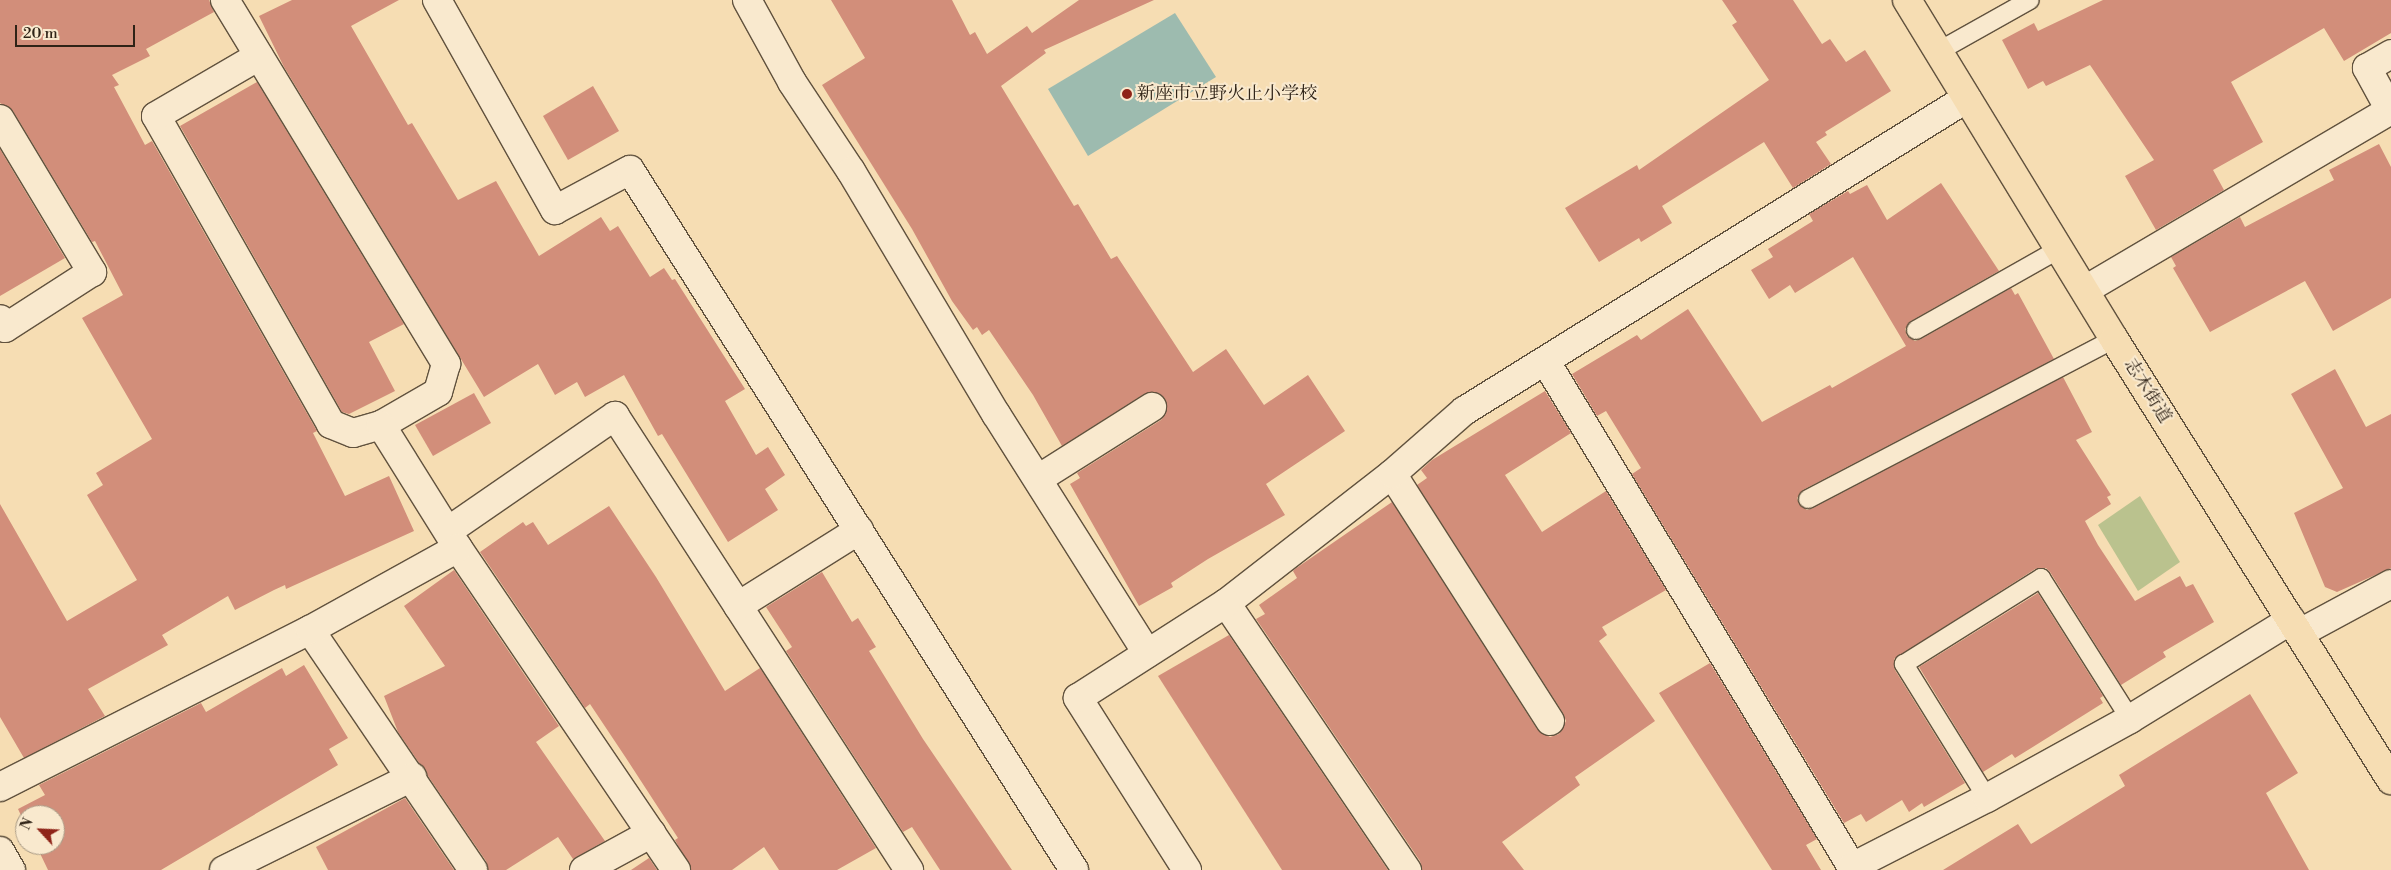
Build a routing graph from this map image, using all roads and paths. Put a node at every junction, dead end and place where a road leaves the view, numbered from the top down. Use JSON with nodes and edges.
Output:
{"nodes":[{"id":1,"x":225,"y":0,"type":"edge"},
{"id":2,"x":437,"y":0,"type":"edge"},
{"id":3,"x":748,"y":0,"type":"edge"},
{"id":4,"x":1907,"y":0,"type":"edge"},
{"id":5,"x":2030,"y":0,"type":"edge"},
{"id":6,"x":1939,"y":51,"type":"junction"},
{"id":7,"x":2391,"y":54,"type":"edge"},
{"id":8,"x":259,"y":56,"type":"junction"},
{"id":9,"x":1967,"y":98,"type":"junction"},
{"id":10,"x":0,"y":119,"type":"edge"},
{"id":11,"x":2059,"y":249,"type":"junction"},
{"id":12,"x":2085,"y":290,"type":"junction"},
{"id":13,"x":0,"y":319,"type":"edge"},
{"id":14,"x":1916,"y":330,"type":"dead end"},
{"id":15,"x":2114,"y":339,"type":"junction"},
{"id":16,"x":1546,"y":362,"type":"junction"},
{"id":17,"x":1152,"y":407,"type":"dead end"},
{"id":18,"x":381,"y":425,"type":"junction"},
{"id":19,"x":1392,"y":474,"type":"junction"},
{"id":20,"x":1038,"y":479,"type":"junction"},
{"id":21,"x":1808,"y":500,"type":"dead end"},
{"id":22,"x":858,"y":530,"type":"junction"},
{"id":23,"x":453,"y":539,"type":"junction"},
{"id":24,"x":2391,"y":584,"type":"edge"},
{"id":25,"x":1226,"y":603,"type":"junction"},
{"id":26,"x":738,"y":606,"type":"junction"},
{"id":27,"x":2296,"y":626,"type":"junction"},
{"id":28,"x":310,"y":630,"type":"junction"},
{"id":29,"x":1147,"y":653,"type":"junction"},
{"id":30,"x":2130,"y":719,"type":"junction"},
{"id":31,"x":1550,"y":722,"type":"dead end"},
{"id":32,"x":412,"y":777,"type":"junction"},
{"id":33,"x":2391,"y":780,"type":"edge"},
{"id":34,"x":0,"y":787,"type":"edge"},
{"id":35,"x":1987,"y":798,"type":"junction"},
{"id":36,"x":652,"y":833,"type":"junction"},
{"id":37,"x":0,"y":851,"type":"edge"},
{"id":38,"x":12,"y":870,"type":"edge"},
{"id":39,"x":224,"y":870,"type":"edge"},
{"id":40,"x":473,"y":870,"type":"edge"},
{"id":41,"x":584,"y":870,"type":"edge"},
{"id":42,"x":676,"y":870,"type":"edge"},
{"id":43,"x":909,"y":870,"type":"edge"},
{"id":44,"x":1074,"y":870,"type":"edge"},
{"id":45,"x":1186,"y":870,"type":"edge"},
{"id":46,"x":1407,"y":870,"type":"edge"}],
"edges":[{"from":1,"to":8,"type":"street"},
{"from":2,"to":22,"type":"street"},
{"from":3,"to":20,"type":"street"},
{"from":4,"to":6,"type":"main road","name":"志木街道"},
{"from":5,"to":6,"type":"lane"},
{"from":6,"to":9,"type":"main road","name":"志木街道"},
{"from":7,"to":12,"type":"street"},
{"from":8,"to":18,"type":"street"},
{"from":8,"to":18,"type":"street"},
{"from":9,"to":11,"type":"main road","name":"志木街道"},
{"from":9,"to":16,"type":"street"},
{"from":10,"to":13,"type":"street"},
{"from":11,"to":12,"type":"main road","name":"志木街道"},
{"from":11,"to":14,"type":"lane"},
{"from":12,"to":15,"type":"main road","name":"志木街道"},
{"from":15,"to":21,"type":"lane"},
{"from":15,"to":27,"type":"main road","name":"志木街道"},
{"from":16,"to":19,"type":"street"},
{"from":16,"to":35,"type":"street"},
{"from":17,"to":20,"type":"street"},
{"from":18,"to":23,"type":"street"},
{"from":19,"to":25,"type":"street"},
{"from":19,"to":31,"type":"street"},
{"from":20,"to":29,"type":"street"},
{"from":22,"to":26,"type":"street"},
{"from":22,"to":44,"type":"street"},
{"from":23,"to":26,"type":"street"},
{"from":23,"to":28,"type":"street"},
{"from":23,"to":36,"type":"street"},
{"from":24,"to":27,"type":"street"},
{"from":25,"to":29,"type":"street"},
{"from":25,"to":46,"type":"street"},
{"from":26,"to":43,"type":"street"},
{"from":27,"to":30,"type":"street"},
{"from":27,"to":33,"type":"main road","name":"志木街道"},
{"from":28,"to":32,"type":"street"},
{"from":28,"to":34,"type":"street"},
{"from":29,"to":45,"type":"street"},
{"from":30,"to":35,"type":"street"},
{"from":30,"to":35,"type":"lane"},
{"from":32,"to":39,"type":"street"},
{"from":32,"to":40,"type":"street"},
{"from":36,"to":41,"type":"street"},
{"from":36,"to":42,"type":"street"},
{"from":37,"to":38,"type":"street"}]}
